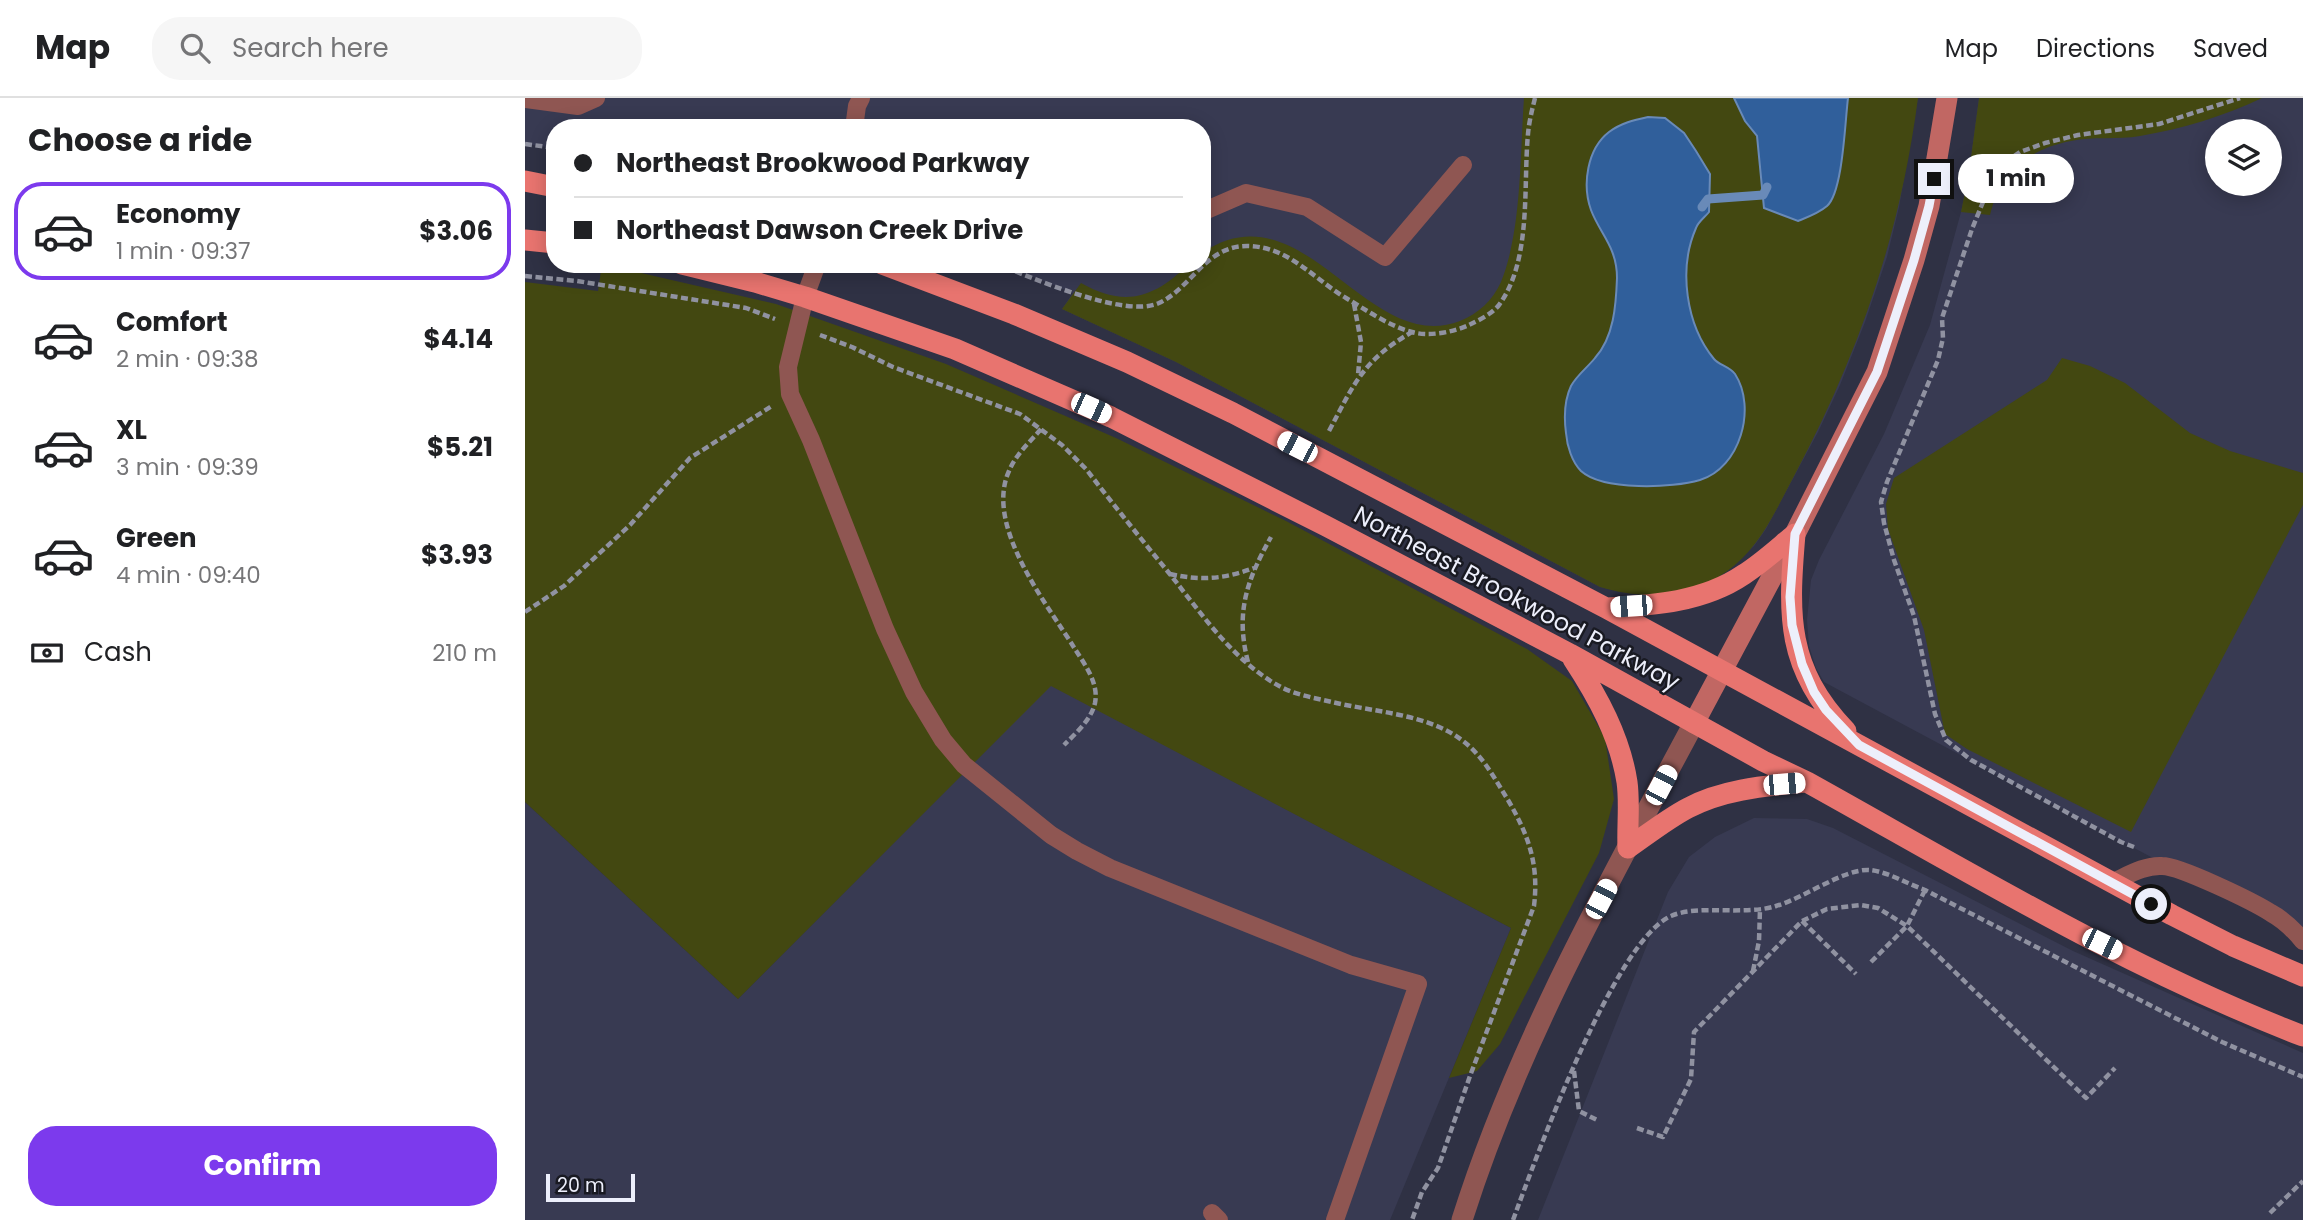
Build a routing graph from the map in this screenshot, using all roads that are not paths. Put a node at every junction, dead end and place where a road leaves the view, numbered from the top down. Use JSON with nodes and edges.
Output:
{"nodes":[{"id":1,"x":596,"y":98,"type":"edge"},
{"id":2,"x":861,"y":98,"type":"edge"},
{"id":3,"x":1947,"y":98,"type":"edge"},
{"id":4,"x":530,"y":99,"type":"edge"},
{"id":5,"x":856,"y":119,"type":"edge"},
{"id":6,"x":1463,"y":165,"type":"dead end"},
{"id":7,"x":525,"y":181,"type":"edge"},
{"id":8,"x":546,"y":185,"type":"edge"},
{"id":9,"x":1211,"y":208,"type":"edge"},
{"id":10,"x":525,"y":240,"type":"edge"},
{"id":11,"x":546,"y":242,"type":"edge"},
{"id":12,"x":718,"y":273,"type":"edge"},
{"id":13,"x":814,"y":273,"type":"edge"},
{"id":14,"x":906,"y":273,"type":"edge"},
{"id":15,"x":805,"y":297,"type":"junction"},
{"id":16,"x":1795,"y":534,"type":"junction"},
{"id":17,"x":1606,"y":608,"type":"junction"},
{"id":18,"x":1570,"y":654,"type":"junction"},
{"id":19,"x":1722,"y":671,"type":"junction"},
{"id":20,"x":1694,"y":723,"type":"junction"},
{"id":21,"x":1859,"y":745,"type":"junction"},
{"id":22,"x":1807,"y":782,"type":"junction"},
{"id":23,"x":1628,"y":848,"type":"junction"},
{"id":24,"x":2111,"y":883,"type":"junction"},
{"id":25,"x":2303,"y":942,"type":"edge"},
{"id":26,"x":2303,"y":976,"type":"edge"},
{"id":27,"x":2303,"y":1036,"type":"edge"},
{"id":28,"x":1335,"y":1220,"type":"edge"},
{"id":29,"x":1462,"y":1220,"type":"edge"}],
"edges":[{"from":1,"to":4,"type":"lane"},
{"from":2,"to":5,"type":"lane"},
{"from":3,"to":16,"type":"street"},
{"from":6,"to":9,"type":"lane"},
{"from":7,"to":8,"type":"main road"},
{"from":10,"to":11,"type":"main road"},
{"from":12,"to":15,"type":"main road","name":"Northeast Brookwood Parkway"},
{"from":13,"to":15,"type":"lane"},
{"from":14,"to":17,"type":"main road","name":"Northeast Brookwood Parkway"},
{"from":15,"to":18,"type":"main road","name":"Northeast Brookwood Parkway"},
{"from":15,"to":28,"type":"lane"},
{"from":16,"to":17,"type":"main road"},
{"from":16,"to":19,"type":"street"},
{"from":16,"to":21,"type":"main road"},
{"from":17,"to":19,"type":"main road","name":"Northeast Brookwood Parkway"},
{"from":18,"to":20,"type":"main road","name":"Northeast Brookwood Parkway"},
{"from":18,"to":23,"type":"main road"},
{"from":19,"to":20,"type":"street"},
{"from":19,"to":21,"type":"main road","name":"Northeast Brookwood Parkway"},
{"from":20,"to":22,"type":"main road","name":"Northeast Brookwood Parkway"},
{"from":20,"to":23,"type":"street"},
{"from":21,"to":24,"type":"main road","name":"Northeast Brookwood Parkway"},
{"from":22,"to":23,"type":"main road"},
{"from":22,"to":27,"type":"main road","name":"Northeast Brookwood Parkway"},
{"from":23,"to":29,"type":"street"},
{"from":24,"to":25,"type":"lane"},
{"from":24,"to":26,"type":"main road","name":"Northeast Brookwood Parkway"}]}
